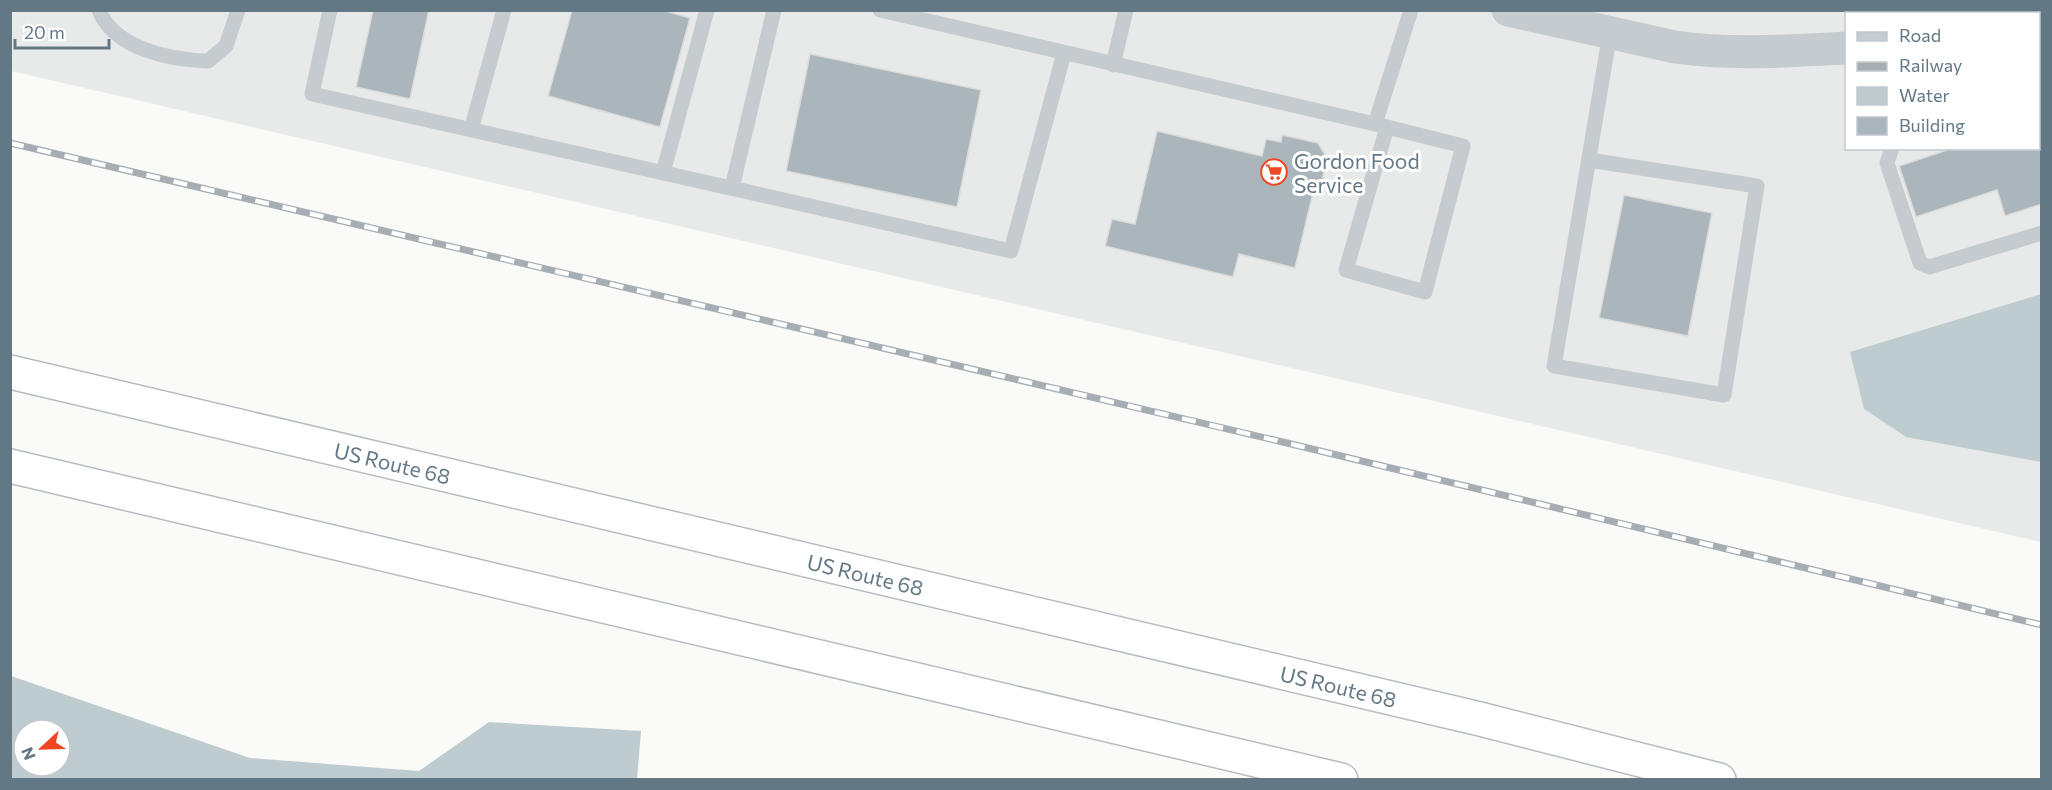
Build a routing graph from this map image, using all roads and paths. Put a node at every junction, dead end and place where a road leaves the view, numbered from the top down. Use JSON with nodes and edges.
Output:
{"nodes":[{"id":1,"x":99,"y":10,"type":"edge"},
{"id":2,"x":238,"y":10,"type":"edge"},
{"id":3,"x":330,"y":10,"type":"edge"},
{"id":4,"x":504,"y":10,"type":"edge"},
{"id":5,"x":707,"y":10,"type":"edge"},
{"id":6,"x":774,"y":10,"type":"edge"},
{"id":7,"x":880,"y":10,"type":"edge"},
{"id":8,"x":1126,"y":10,"type":"edge"},
{"id":9,"x":1411,"y":10,"type":"edge"},
{"id":10,"x":1523,"y":12,"type":"edge"},
{"id":11,"x":1610,"y":33,"type":"junction"},
{"id":12,"x":1845,"y":48,"type":"edge"},
{"id":13,"x":1064,"y":53,"type":"junction"},
{"id":14,"x":1113,"y":64,"type":"junction"},
{"id":15,"x":1381,"y":126,"type":"junction"},
{"id":16,"x":471,"y":130,"type":"junction"},
{"id":17,"x":1893,"y":150,"type":"edge"},
{"id":18,"x":1589,"y":160,"type":"junction"},
{"id":19,"x":663,"y":173,"type":"junction"},
{"id":20,"x":732,"y":188,"type":"junction"},
{"id":21,"x":2042,"y":233,"type":"edge"},
{"id":22,"x":10,"y":372,"type":"edge"},
{"id":23,"x":10,"y":466,"type":"edge"},
{"id":24,"x":1341,"y":780,"type":"edge"},
{"id":25,"x":1719,"y":780,"type":"edge"}],
"edges":[{"from":1,"to":2,"type":"lane"},
{"from":3,"to":16,"type":"lane"},
{"from":4,"to":16,"type":"lane"},
{"from":5,"to":19,"type":"lane"},
{"from":6,"to":20,"type":"lane"},
{"from":7,"to":13,"type":"lane"},
{"from":8,"to":14,"type":"lane"},
{"from":9,"to":15,"type":"lane"},
{"from":10,"to":11,"type":"street"},
{"from":11,"to":12,"type":"street"},
{"from":11,"to":18,"type":"lane"},
{"from":13,"to":14,"type":"lane"},
{"from":13,"to":20,"type":"lane"},
{"from":14,"to":15,"type":"lane"},
{"from":15,"to":15,"type":"lane"},
{"from":16,"to":19,"type":"lane"},
{"from":17,"to":21,"type":"lane"},
{"from":18,"to":18,"type":"lane"},
{"from":19,"to":20,"type":"lane"},
{"from":22,"to":25,"type":"highway","name":"US Route 68"},
{"from":23,"to":24,"type":"highway"}]}
